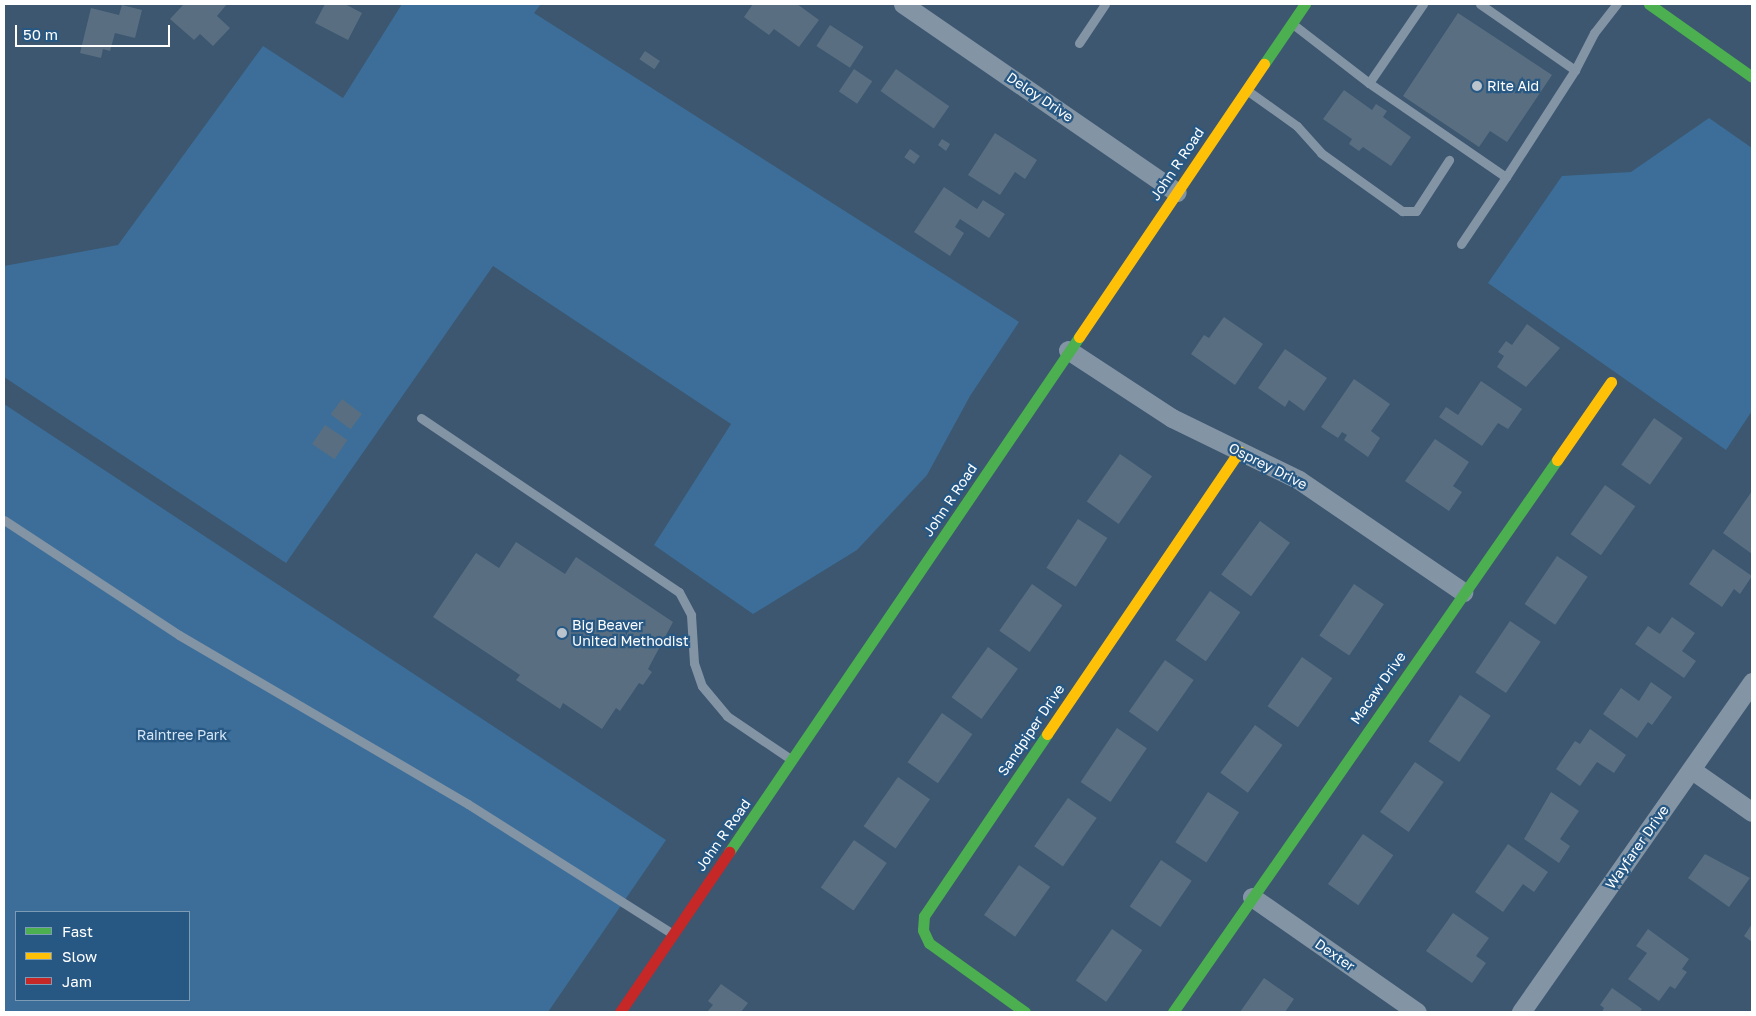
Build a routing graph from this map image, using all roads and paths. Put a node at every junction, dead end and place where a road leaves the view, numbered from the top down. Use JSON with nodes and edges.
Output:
{"nodes":[{"id":1,"x":903,"y":4,"type":"edge"},
{"id":2,"x":1105,"y":4,"type":"edge"},
{"id":3,"x":1305,"y":4,"type":"edge"},
{"id":4,"x":1423,"y":4,"type":"edge"},
{"id":5,"x":1480,"y":4,"type":"edge"},
{"id":6,"x":1617,"y":4,"type":"edge"},
{"id":7,"x":1649,"y":4,"type":"edge"},
{"id":8,"x":1292,"y":23,"type":"junction"},
{"id":9,"x":1079,"y":43,"type":"dead end"},
{"id":10,"x":1575,"y":70,"type":"junction"},
{"id":11,"x":1752,"y":78,"type":"edge"},
{"id":12,"x":1369,"y":83,"type":"junction"},
{"id":13,"x":1245,"y":90,"type":"junction"},
{"id":14,"x":1450,"y":160,"type":"dead end"},
{"id":15,"x":1506,"y":177,"type":"junction"},
{"id":16,"x":1177,"y":192,"type":"junction"},
{"id":17,"x":1461,"y":244,"type":"dead end"},
{"id":18,"x":1068,"y":350,"type":"junction"},
{"id":19,"x":1611,"y":382,"type":"dead end"},
{"id":20,"x":421,"y":418,"type":"dead end"},
{"id":21,"x":1239,"y":451,"type":"junction"},
{"id":22,"x":4,"y":520,"type":"edge"},
{"id":23,"x":1463,"y":592,"type":"junction"},
{"id":24,"x":1752,"y":682,"type":"edge"},
{"id":25,"x":792,"y":761,"type":"junction"},
{"id":26,"x":1692,"y":770,"type":"junction"},
{"id":27,"x":1752,"y":812,"type":"edge"},
{"id":28,"x":1252,"y":897,"type":"junction"},
{"id":29,"x":673,"y":934,"type":"junction"},
{"id":30,"x":620,"y":1012,"type":"edge"},
{"id":31,"x":1025,"y":1012,"type":"edge"},
{"id":32,"x":1173,"y":1012,"type":"edge"},
{"id":33,"x":1417,"y":1012,"type":"edge"},
{"id":34,"x":1521,"y":1012,"type":"edge"}],
"edges":[{"from":1,"to":16,"type":"street","name":"Deloy Drive"},
{"from":2,"to":9,"type":"lane"},
{"from":3,"to":8,"type":"street","name":"John R Road"},
{"from":4,"to":12,"type":"lane"},
{"from":5,"to":10,"type":"lane"},
{"from":6,"to":10,"type":"lane"},
{"from":7,"to":11,"type":"street"},
{"from":8,"to":12,"type":"lane"},
{"from":8,"to":13,"type":"street","name":"John R Road"},
{"from":10,"to":15,"type":"lane"},
{"from":12,"to":15,"type":"lane"},
{"from":13,"to":14,"type":"lane"},
{"from":13,"to":16,"type":"street","name":"John R Road"},
{"from":15,"to":17,"type":"lane"},
{"from":16,"to":18,"type":"street","name":"John R Road"},
{"from":18,"to":21,"type":"street","name":"Osprey Drive"},
{"from":18,"to":25,"type":"street","name":"John R Road"},
{"from":19,"to":23,"type":"street","name":"Macaw Drive"},
{"from":20,"to":25,"type":"lane"},
{"from":21,"to":23,"type":"street","name":"Osprey Drive"},
{"from":21,"to":31,"type":"street","name":"Sandpiper Drive"},
{"from":22,"to":29,"type":"lane"},
{"from":23,"to":28,"type":"street","name":"Macaw Drive"},
{"from":24,"to":26,"type":"street","name":"Wayfarer Drive"},
{"from":25,"to":29,"type":"street","name":"John R Road"},
{"from":26,"to":27,"type":"street"},
{"from":26,"to":34,"type":"street","name":"Wayfarer Drive"},
{"from":28,"to":32,"type":"street","name":"Macaw Drive"},
{"from":28,"to":33,"type":"street","name":"Dexter"},
{"from":29,"to":30,"type":"street","name":"John R Road"}]}
